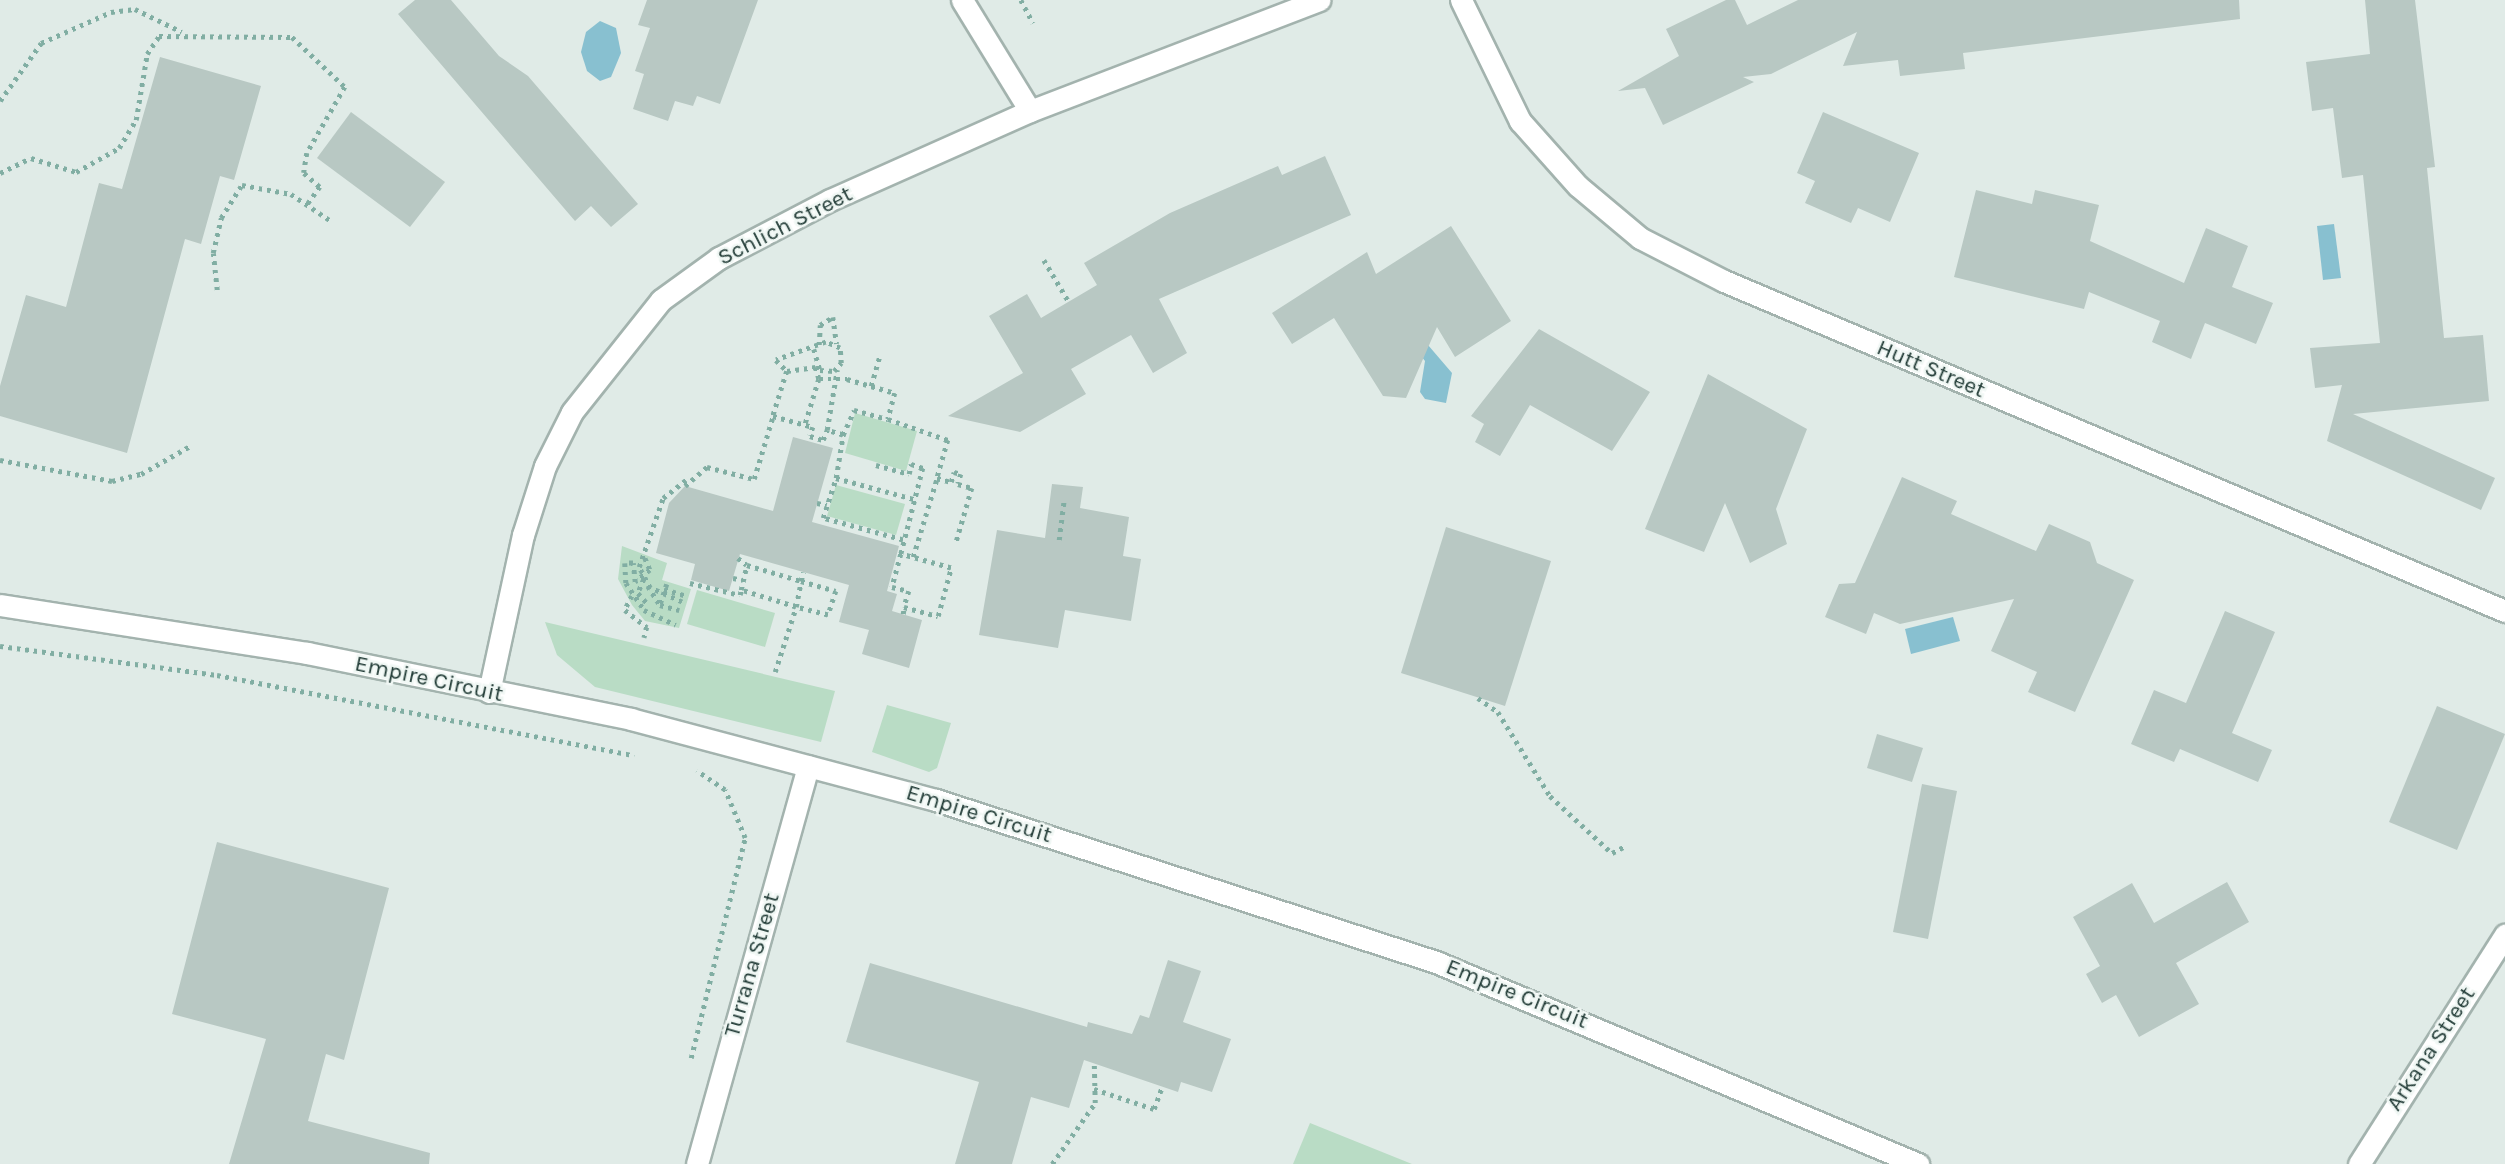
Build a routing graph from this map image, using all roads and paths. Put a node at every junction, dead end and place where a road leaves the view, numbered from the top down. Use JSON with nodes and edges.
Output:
{"nodes":[{"id":1,"x":962,"y":0,"type":"edge"},
{"id":2,"x":1021,"y":0,"type":"edge"},
{"id":3,"x":1319,"y":0,"type":"edge"},
{"id":4,"x":1461,"y":0,"type":"edge"},
{"id":5,"x":1032,"y":23,"type":"dead end"},
{"id":6,"x":183,"y":32,"type":"junction"},
{"id":7,"x":0,"y":101,"type":"edge"},
{"id":8,"x":1030,"y":111,"type":"junction"},
{"id":9,"x":0,"y":173,"type":"edge"},
{"id":10,"x":307,"y":205,"type":"junction"},
{"id":11,"x":331,"y":221,"type":"dead end"},
{"id":12,"x":1044,"y":261,"type":"dead end"},
{"id":13,"x":217,"y":290,"type":"dead end"},
{"id":14,"x":1069,"y":302,"type":"dead end"},
{"id":15,"x":819,"y":345,"type":"junction"},
{"id":16,"x":837,"y":345,"type":"junction"},
{"id":17,"x":814,"y":349,"type":"junction"},
{"id":18,"x":880,"y":354,"type":"dead end"},
{"id":19,"x":816,"y":367,"type":"junction"},
{"id":20,"x":838,"y":368,"type":"junction"},
{"id":21,"x":787,"y":371,"type":"junction"},
{"id":22,"x":819,"y":379,"type":"junction"},
{"id":23,"x":832,"y":383,"type":"junction"},
{"id":24,"x":871,"y":386,"type":"junction"},
{"id":25,"x":773,"y":416,"type":"junction"},
{"id":26,"x":888,"y":419,"type":"junction"},
{"id":27,"x":805,"y":425,"type":"junction"},
{"id":28,"x":827,"y":430,"type":"junction"},
{"id":29,"x":843,"y":435,"type":"junction"},
{"id":30,"x":190,"y":446,"type":"dead end"},
{"id":31,"x":0,"y":460,"type":"edge"},
{"id":32,"x":876,"y":465,"type":"dead end"},
{"id":33,"x":831,"y":477,"type":"junction"},
{"id":34,"x":937,"y":478,"type":"junction"},
{"id":35,"x":914,"y":499,"type":"junction"},
{"id":36,"x":1065,"y":501,"type":"dead end"},
{"id":37,"x":817,"y":503,"type":"dead end"},
{"id":38,"x":827,"y":505,"type":"junction"},
{"id":39,"x":849,"y":525,"type":"junction"},
{"id":40,"x":848,"y":531,"type":"dead end"},
{"id":41,"x":903,"y":540,"type":"junction"},
{"id":42,"x":1059,"y":540,"type":"dead end"},
{"id":43,"x":956,"y":543,"type":"dead end"},
{"id":44,"x":901,"y":554,"type":"junction"},
{"id":45,"x":913,"y":557,"type":"junction"},
{"id":46,"x":645,"y":558,"type":"junction"},
{"id":47,"x":738,"y":558,"type":"dead end"},
{"id":48,"x":747,"y":565,"type":"junction"},
{"id":49,"x":803,"y":572,"type":"dead end"},
{"id":50,"x":644,"y":578,"type":"junction"},
{"id":51,"x":733,"y":578,"type":"dead end"},
{"id":52,"x":743,"y":580,"type":"junction"},
{"id":53,"x":801,"y":581,"type":"junction"},
{"id":54,"x":690,"y":583,"type":"dead end"},
{"id":55,"x":648,"y":586,"type":"junction"},
{"id":56,"x":741,"y":590,"type":"junction"},
{"id":57,"x":632,"y":596,"type":"junction"},
{"id":58,"x":662,"y":596,"type":"junction"},
{"id":59,"x":684,"y":596,"type":"dead end"},
{"id":60,"x":682,"y":602,"type":"dead end"},
{"id":61,"x":647,"y":603,"type":"dead end"},
{"id":62,"x":0,"y":605,"type":"edge"},
{"id":63,"x":660,"y":605,"type":"junction"},
{"id":64,"x":796,"y":607,"type":"junction"},
{"id":65,"x":904,"y":607,"type":"junction"},
{"id":66,"x":679,"y":610,"type":"dead end"},
{"id":67,"x":2505,"y":611,"type":"edge"},
{"id":68,"x":902,"y":614,"type":"dead end"},
{"id":69,"x":676,"y":625,"type":"dead end"},
{"id":70,"x":644,"y":639,"type":"dead end"},
{"id":71,"x":0,"y":646,"type":"edge"},
{"id":72,"x":775,"y":672,"type":"dead end"},
{"id":73,"x":489,"y":692,"type":"junction"},
{"id":74,"x":1478,"y":698,"type":"dead end"},
{"id":75,"x":638,"y":756,"type":"dead end"},
{"id":76,"x":808,"y":766,"type":"junction"},
{"id":77,"x":692,"y":769,"type":"dead end"},
{"id":78,"x":1625,"y":846,"type":"dead end"},
{"id":79,"x":2505,"y":935,"type":"edge"},
{"id":80,"x":1094,"y":1063,"type":"dead end"},
{"id":81,"x":688,"y":1070,"type":"dead end"},
{"id":82,"x":1162,"y":1087,"type":"dead end"},
{"id":83,"x":1094,"y":1089,"type":"junction"},
{"id":84,"x":697,"y":1164,"type":"edge"},
{"id":85,"x":1052,"y":1164,"type":"edge"},
{"id":86,"x":1918,"y":1164,"type":"edge"},
{"id":87,"x":2359,"y":1164,"type":"edge"}],
"edges":[{"from":1,"to":8,"type":"street"},
{"from":2,"to":5,"type":"path"},
{"from":3,"to":8,"type":"street","name":"Schlich Street"},
{"from":4,"to":67,"type":"street","name":"Hutt Street"},
{"from":6,"to":7,"type":"path"},
{"from":6,"to":9,"type":"path"},
{"from":6,"to":10,"type":"path"},
{"from":8,"to":73,"type":"street","name":"Schlich Street"},
{"from":10,"to":11,"type":"path"},
{"from":10,"to":13,"type":"path"},
{"from":12,"to":14,"type":"path"},
{"from":15,"to":16,"type":"path"},
{"from":15,"to":16,"type":"path"},
{"from":15,"to":17,"type":"path"},
{"from":16,"to":20,"type":"path"},
{"from":17,"to":19,"type":"path"},
{"from":17,"to":21,"type":"path"},
{"from":18,"to":24,"type":"path"},
{"from":19,"to":20,"type":"path"},
{"from":19,"to":21,"type":"path"},
{"from":19,"to":22,"type":"path"},
{"from":20,"to":23,"type":"path"},
{"from":21,"to":25,"type":"path"},
{"from":22,"to":23,"type":"path"},
{"from":22,"to":27,"type":"path"},
{"from":23,"to":24,"type":"path"},
{"from":23,"to":28,"type":"path"},
{"from":24,"to":26,"type":"path"},
{"from":25,"to":27,"type":"path"},
{"from":25,"to":46,"type":"path"},
{"from":26,"to":29,"type":"path"},
{"from":26,"to":34,"type":"path"},
{"from":27,"to":28,"type":"path"},
{"from":28,"to":29,"type":"path"},
{"from":29,"to":33,"type":"path"},
{"from":30,"to":31,"type":"path"},
{"from":32,"to":35,"type":"path"},
{"from":33,"to":35,"type":"path"},
{"from":33,"to":38,"type":"path"},
{"from":34,"to":43,"type":"path"},
{"from":34,"to":45,"type":"path"},
{"from":35,"to":41,"type":"path"},
{"from":36,"to":42,"type":"path"},
{"from":37,"to":38,"type":"path"},
{"from":38,"to":39,"type":"path"},
{"from":39,"to":40,"type":"path"},
{"from":39,"to":41,"type":"path"},
{"from":41,"to":44,"type":"path"},
{"from":44,"to":45,"type":"path"},
{"from":44,"to":65,"type":"path"},
{"from":45,"to":65,"type":"path"},
{"from":46,"to":50,"type":"path"},
{"from":46,"to":50,"type":"path"},
{"from":47,"to":48,"type":"path"},
{"from":48,"to":52,"type":"path"},
{"from":48,"to":53,"type":"path"},
{"from":49,"to":53,"type":"path"},
{"from":50,"to":55,"type":"path"},
{"from":50,"to":57,"type":"path"},
{"from":50,"to":61,"type":"path"},
{"from":51,"to":52,"type":"path"},
{"from":52,"to":56,"type":"path"},
{"from":53,"to":64,"type":"path"},
{"from":53,"to":64,"type":"path"},
{"from":54,"to":56,"type":"path"},
{"from":55,"to":58,"type":"path"},
{"from":55,"to":63,"type":"path"},
{"from":56,"to":64,"type":"path"},
{"from":57,"to":69,"type":"path"},
{"from":57,"to":70,"type":"path"},
{"from":58,"to":59,"type":"path"},
{"from":58,"to":60,"type":"path"},
{"from":58,"to":63,"type":"path"},
{"from":62,"to":73,"type":"street","name":"Empire Circuit"},
{"from":63,"to":66,"type":"path"},
{"from":64,"to":72,"type":"path"},
{"from":65,"to":68,"type":"path"},
{"from":71,"to":75,"type":"path"},
{"from":73,"to":76,"type":"street","name":"Empire Circuit"},
{"from":74,"to":78,"type":"path"},
{"from":76,"to":84,"type":"street","name":"Turrana Street"},
{"from":76,"to":86,"type":"street","name":"Empire Circuit"},
{"from":77,"to":81,"type":"path"},
{"from":79,"to":87,"type":"street","name":"Arkana Street"},
{"from":80,"to":83,"type":"path"},
{"from":82,"to":83,"type":"path"},
{"from":83,"to":85,"type":"path"}]}
